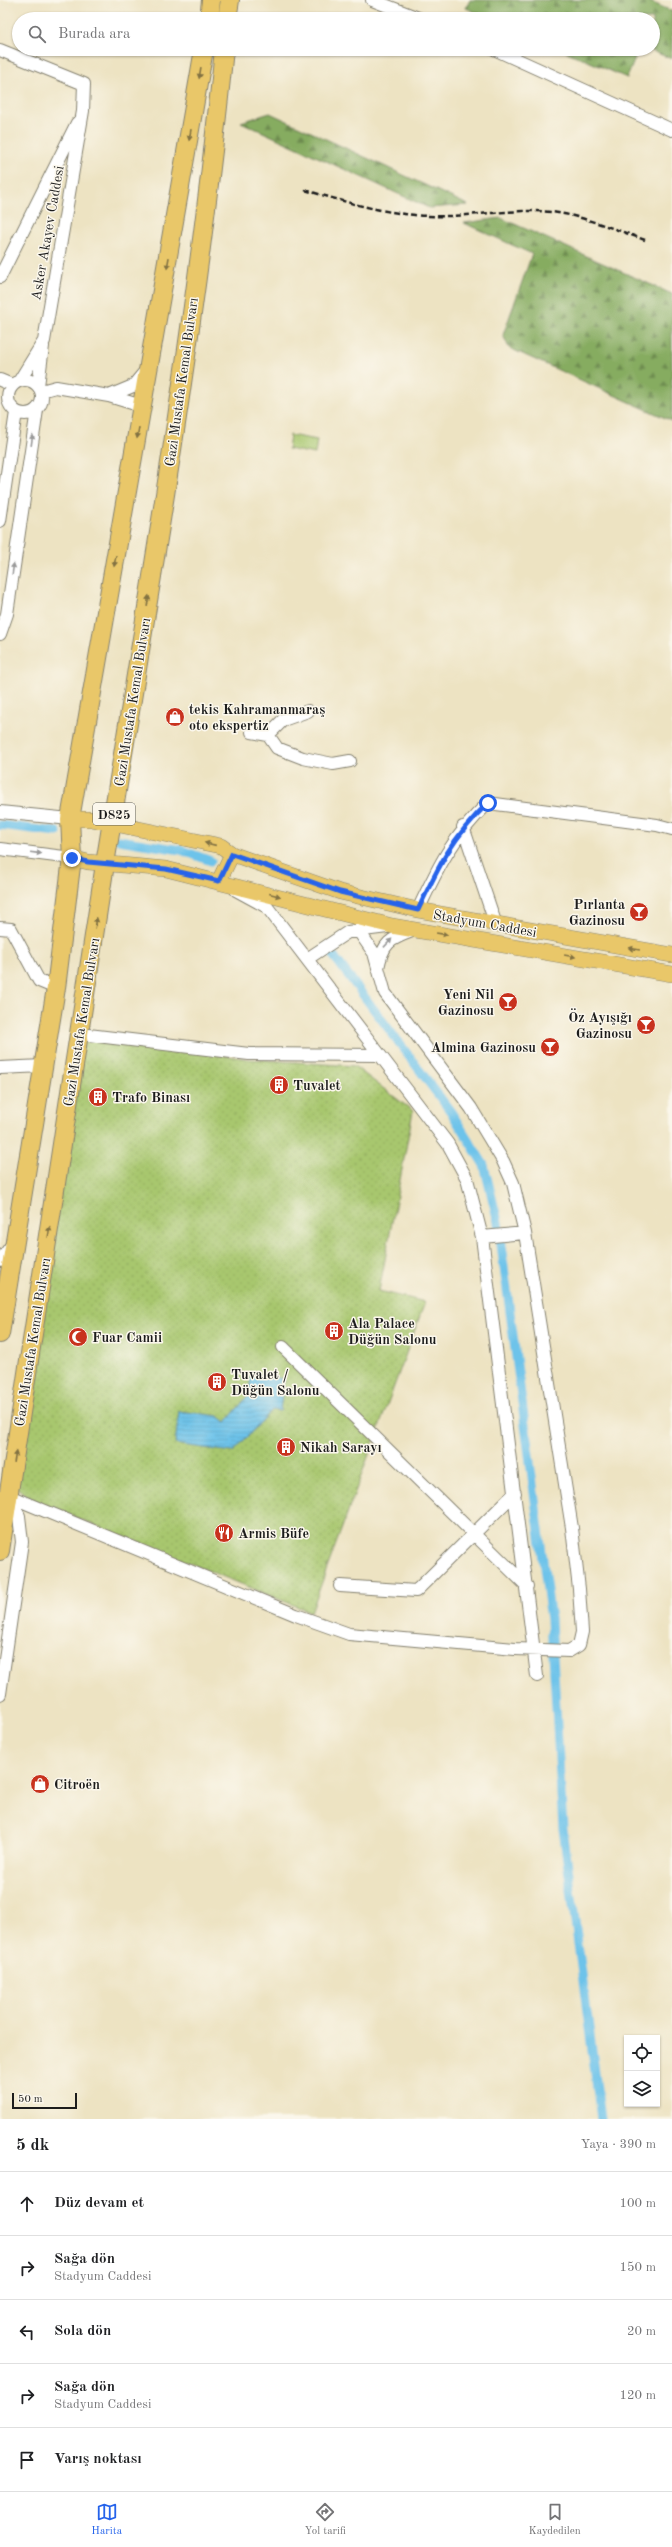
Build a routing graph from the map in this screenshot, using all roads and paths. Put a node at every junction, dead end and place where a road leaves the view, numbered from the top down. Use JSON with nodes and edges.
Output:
{"nodes":[{"id":1,"x":230,"y":0,"type":"edge"},
{"id":2,"x":372,"y":0,"type":"edge"},
{"id":3,"x":228,"y":12,"type":"edge"},
{"id":4,"x":403,"y":12,"type":"edge"},
{"id":5,"x":0,"y":50,"type":"edge"},
{"id":6,"x":12,"y":55,"type":"edge"},
{"id":7,"x":15,"y":56,"type":"edge"},
{"id":8,"x":203,"y":56,"type":"edge"},
{"id":9,"x":223,"y":56,"type":"edge"},
{"id":10,"x":509,"y":56,"type":"edge"},
{"id":11,"x":82,"y":111,"type":"junction"},
{"id":12,"x":672,"y":130,"type":"edge"},
{"id":13,"x":0,"y":278,"type":"edge"},
{"id":14,"x":44,"y":341,"type":"junction"},
{"id":15,"x":150,"y":366,"type":"junction"},
{"id":16,"x":0,"y":380,"type":"edge"},
{"id":17,"x":16,"y":383,"type":"junction"},
{"id":18,"x":40,"y":388,"type":"junction"},
{"id":19,"x":109,"y":396,"type":"junction"},
{"id":20,"x":4,"y":401,"type":"edge"},
{"id":21,"x":37,"y":410,"type":"junction"},
{"id":22,"x":16,"y":412,"type":"junction"},
{"id":23,"x":141,"y":414,"type":"junction"},
{"id":24,"x":0,"y":520,"type":"edge"},
{"id":25,"x":0,"y":634,"type":"edge"},
{"id":26,"x":308,"y":712,"type":"dead end"},
{"id":27,"x":252,"y":732,"type":"dead end"},
{"id":28,"x":268,"y":735,"type":"junction"},
{"id":29,"x":350,"y":761,"type":"dead end"},
{"id":30,"x":0,"y":812,"type":"edge"},
{"id":31,"x":70,"y":818,"type":"junction"},
{"id":32,"x":112,"y":823,"type":"junction"},
{"id":33,"x":463,"y":828,"type":"junction"},
{"id":34,"x":672,"y":829,"type":"edge"},
{"id":35,"x":0,"y":849,"type":"edge"},
{"id":36,"x":232,"y":854,"type":"junction"},
{"id":37,"x":72,"y":858,"type":"junction"},
{"id":38,"x":105,"y":863,"type":"junction"},
{"id":39,"x":219,"y":881,"type":"junction"},
{"id":40,"x":418,"y":910,"type":"junction"},
{"id":41,"x":496,"y":925,"type":"junction"},
{"id":42,"x":392,"y":926,"type":"junction"},
{"id":43,"x":0,"y":928,"type":"edge"},
{"id":44,"x":358,"y":930,"type":"junction"},
{"id":45,"x":415,"y":930,"type":"junction"},
{"id":46,"x":672,"y":955,"type":"edge"},
{"id":47,"x":306,"y":959,"type":"junction"},
{"id":48,"x":378,"y":971,"type":"junction"},
{"id":49,"x":672,"y":974,"type":"edge"},
{"id":50,"x":56,"y":988,"type":"junction"},
{"id":51,"x":80,"y":1034,"type":"junction"},
{"id":52,"x":380,"y":1054,"type":"junction"},
{"id":53,"x":43,"y":1066,"type":"junction"},
{"id":54,"x":0,"y":1068,"type":"edge"},
{"id":55,"x":525,"y":1233,"type":"junction"},
{"id":56,"x":16,"y":1238,"type":"junction"},
{"id":57,"x":482,"y":1238,"type":"junction"},
{"id":58,"x":0,"y":1261,"type":"edge"},
{"id":59,"x":1,"y":1328,"type":"edge"},
{"id":60,"x":283,"y":1347,"type":"dead end"},
{"id":61,"x":515,"y":1493,"type":"junction"},
{"id":62,"x":9,"y":1496,"type":"junction"},
{"id":63,"x":473,"y":1535,"type":"junction"},
{"id":64,"x":0,"y":1551,"type":"edge"},
{"id":65,"x":340,"y":1586,"type":"dead end"},
{"id":66,"x":527,"y":1586,"type":"junction"},
{"id":67,"x":539,"y":1649,"type":"junction"},
{"id":68,"x":537,"y":1676,"type":"dead end"},
{"id":69,"x":0,"y":1694,"type":"edge"}],
"edges":[{"from":1,"to":3,"type":"highway"},
{"from":2,"to":4,"type":"street"},
{"from":5,"to":6,"type":"street","name":"Asker Akayev Caddesi"},
{"from":7,"to":11,"type":"street","name":"Asker Akayev Caddesi"},
{"from":8,"to":15,"type":"highway","number":"D825","one_way":true},
{"from":32,"to":9,"type":"highway","name":"Gazi Mustafa Kemal Bulvarı","number":"D825","one_way":true},
{"from":10,"to":12,"type":"street"},
{"from":11,"to":13,"type":"street"},
{"from":11,"to":14,"type":"street","name":"Asker Akayev Caddesi"},
{"from":14,"to":17,"type":"street","name":"Asker Akayev Caddesi"},
{"from":14,"to":18,"type":"street"},
{"from":15,"to":19,"type":"street"},
{"from":15,"to":23,"type":"highway","number":"D825"},
{"from":16,"to":17,"type":"street"},
{"from":17,"to":18,"type":"street"},
{"from":17,"to":20,"type":"street","name":"Asker Akayev Caddesi"},
{"from":18,"to":19,"type":"street"},
{"from":18,"to":21,"type":"street"},
{"from":19,"to":23,"type":"street"},
{"from":20,"to":22,"type":"street","name":"Asker Akayev Caddesi"},
{"from":21,"to":22,"type":"street"},
{"from":25,"to":21,"type":"street","one_way":true},
{"from":22,"to":24,"type":"street"},
{"from":23,"to":31,"type":"highway","number":"D825","one_way":true},
{"from":26,"to":28,"type":"street"},
{"from":27,"to":28,"type":"street"},
{"from":28,"to":29,"type":"street"},
{"from":30,"to":31,"type":"street"},
{"from":31,"to":32,"type":"main road","name":"Stadyum Caddesi"},
{"from":31,"to":37,"type":"highway","number":"D825"},
{"from":36,"to":32,"type":"main road","name":"Stadyum Caddesi","one_way":true},
{"from":32,"to":38,"type":"highway","name":"Gazi Mustafa Kemal Bulvarı","number":"D825"},
{"from":33,"to":34,"type":"street"},
{"from":33,"to":40,"type":"street"},
{"from":33,"to":41,"type":"street"},
{"from":35,"to":37,"type":"street","one_way":true},
{"from":36,"to":39,"type":"main road"},
{"from":36,"to":40,"type":"main road","name":"Stadyum Caddesi"},
{"from":37,"to":38,"type":"main road","name":"Stadyum Caddesi"},
{"from":37,"to":50,"type":"highway","number":"D825"},
{"from":38,"to":39,"type":"main road","name":"Stadyum Caddesi"},
{"from":51,"to":38,"type":"highway","name":"Gazi Mustafa Kemal Bulvarı","number":"D825","one_way":true},
{"from":39,"to":42,"type":"main road","name":"Stadyum Caddesi","one_way":true},
{"from":39,"to":47,"type":"street"},
{"from":40,"to":41,"type":"main road","name":"Stadyum Caddesi"},
{"from":46,"to":41,"type":"main road","name":"Stadyum Caddesi","one_way":true},
{"from":42,"to":44,"type":"street"},
{"from":42,"to":45,"type":"main road","name":"Stadyum Caddesi"},
{"from":43,"to":50,"type":"street"},
{"from":44,"to":47,"type":"street"},
{"from":44,"to":48,"type":"street"},
{"from":48,"to":45,"type":"street","one_way":true},
{"from":45,"to":49,"type":"main road","name":"Stadyum Caddesi","one_way":true},
{"from":47,"to":52,"type":"street"},
{"from":48,"to":55,"type":"street"},
{"from":50,"to":53,"type":"highway","number":"D825"},
{"from":51,"to":52,"type":"street"},
{"from":62,"to":51,"type":"highway","name":"Gazi Mustafa Kemal Bulvarı","number":"D825","one_way":true},
{"from":52,"to":57,"type":"street"},
{"from":53,"to":54,"type":"street"},
{"from":53,"to":56,"type":"highway","number":"D825"},
{"from":55,"to":57,"type":"street"},
{"from":55,"to":67,"type":"street"},
{"from":56,"to":58,"type":"street"},
{"from":56,"to":59,"type":"highway","number":"D825"},
{"from":57,"to":61,"type":"street"},
{"from":60,"to":63,"type":"street"},
{"from":61,"to":63,"type":"street"},
{"from":61,"to":66,"type":"street"},
{"from":62,"to":64,"type":"highway","name":"Gazi Mustafa Kemal Bulvarı","number":"D825"},
{"from":62,"to":67,"type":"street"},
{"from":62,"to":69,"type":"street"},
{"from":63,"to":65,"type":"street"},
{"from":63,"to":66,"type":"street"},
{"from":66,"to":67,"type":"street"},
{"from":67,"to":68,"type":"street"}]}
